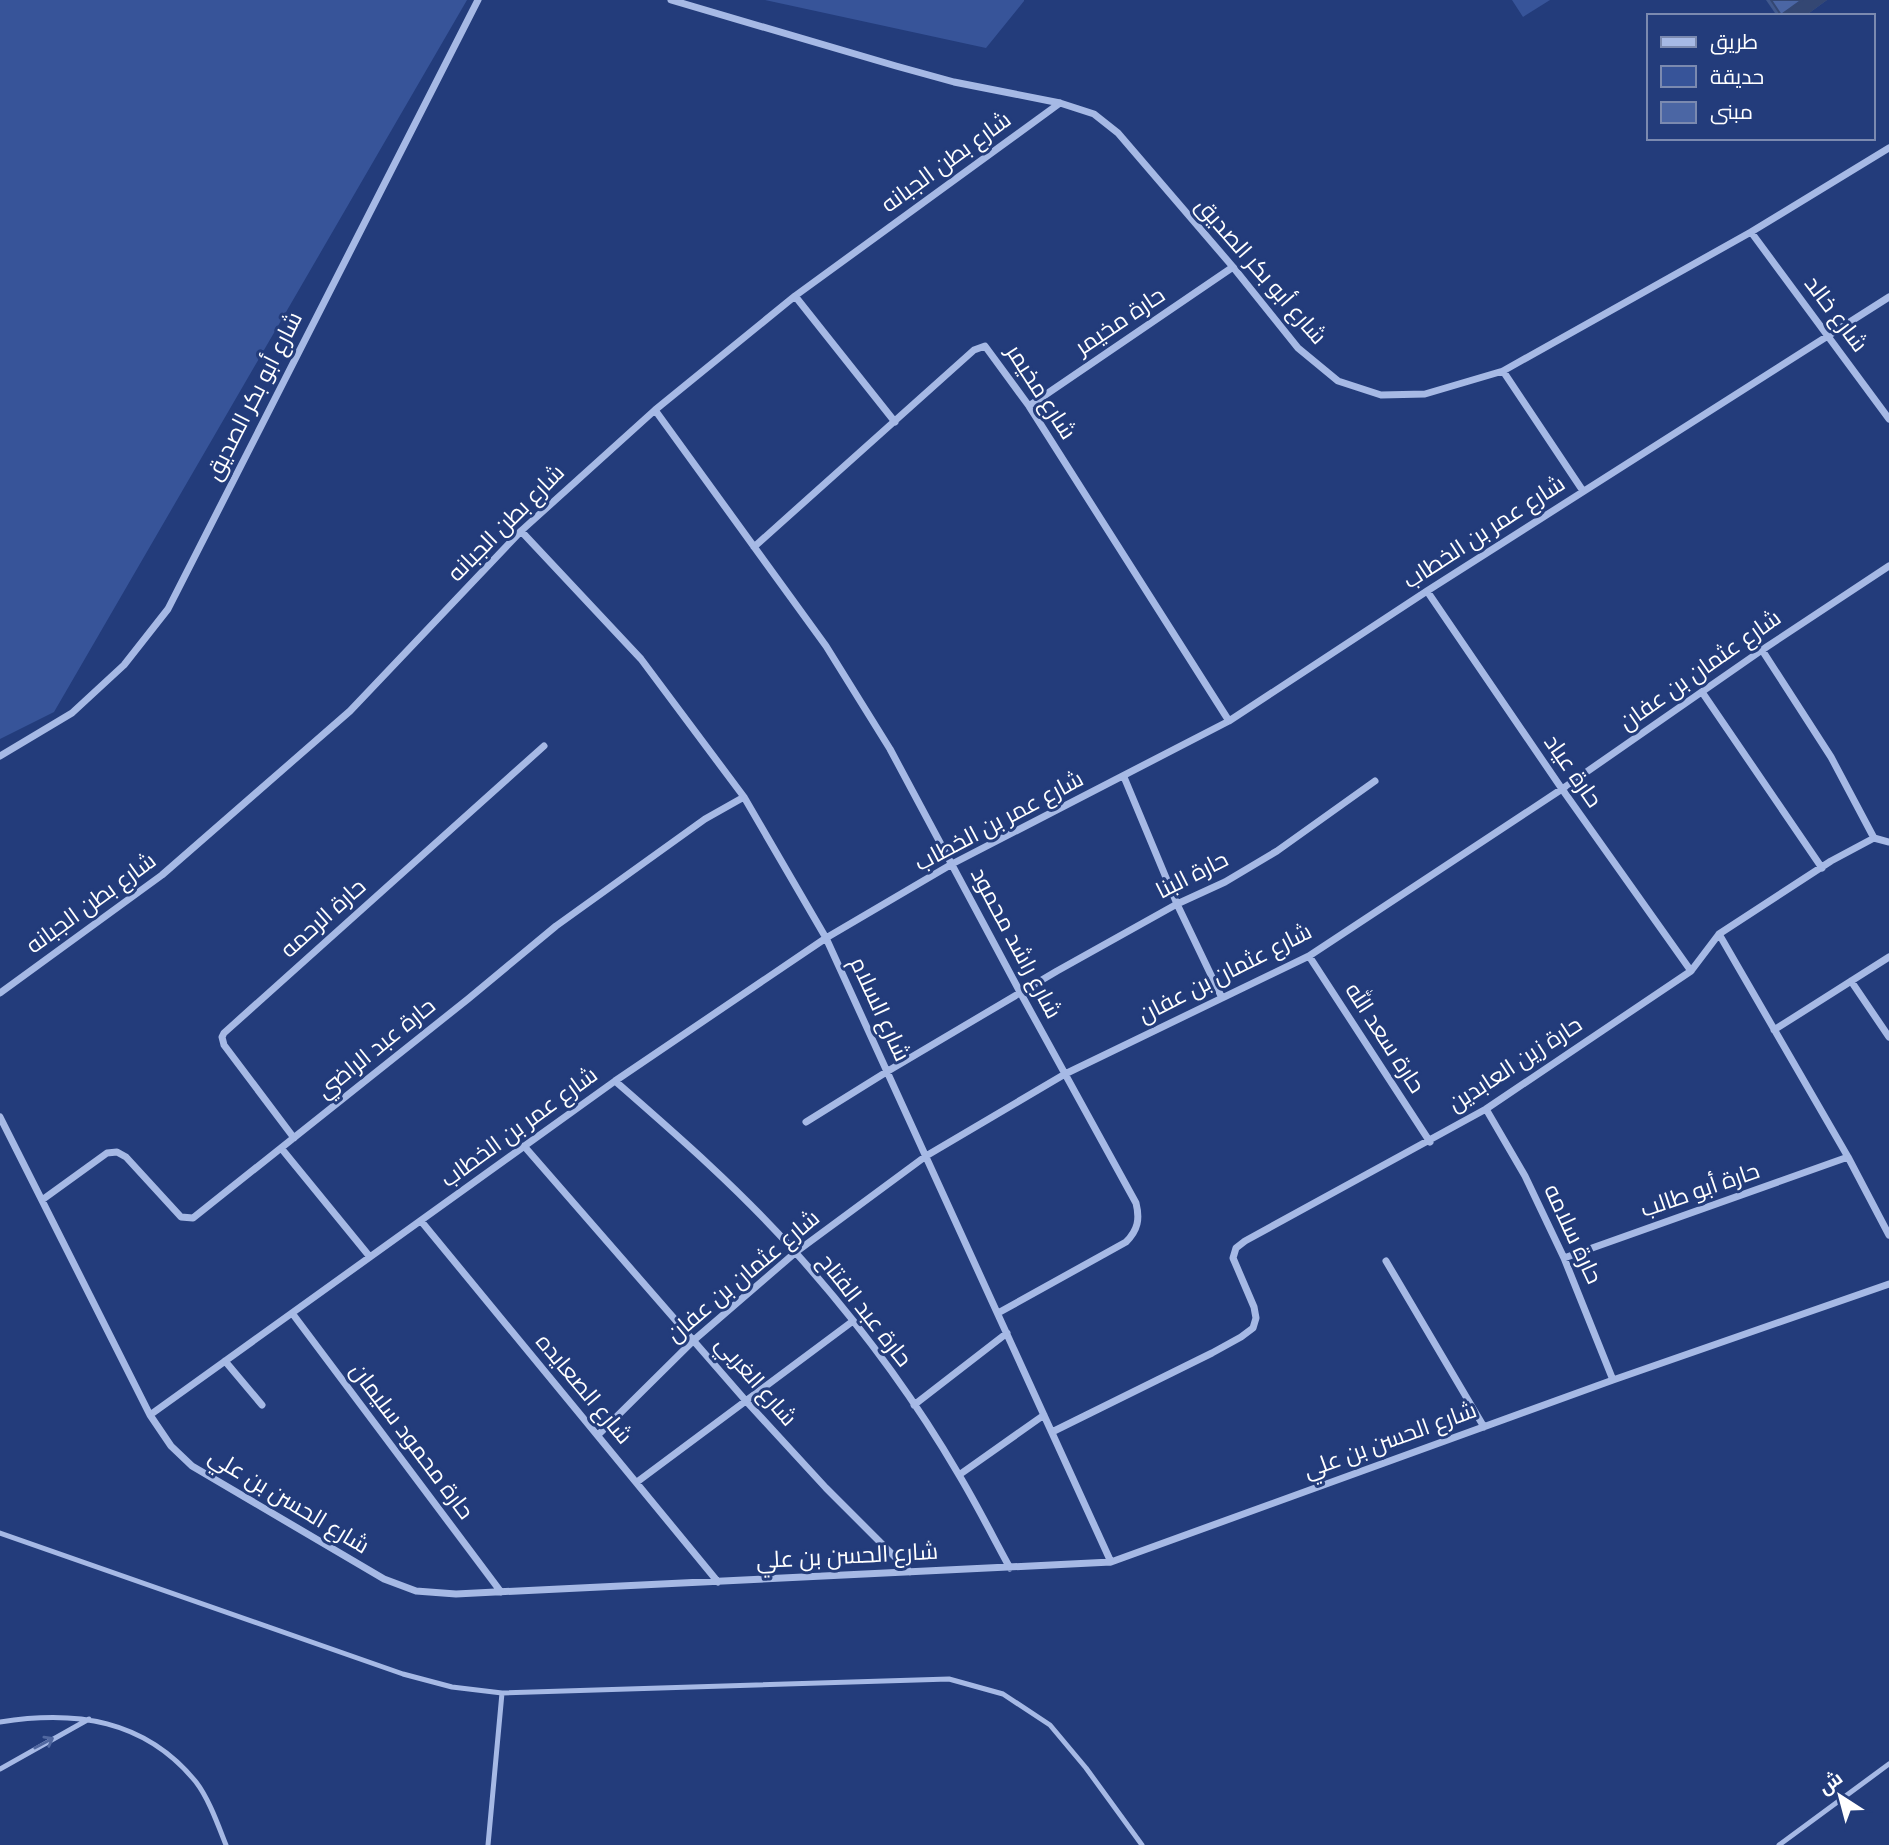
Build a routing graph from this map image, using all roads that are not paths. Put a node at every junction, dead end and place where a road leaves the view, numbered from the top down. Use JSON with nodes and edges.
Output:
{"nodes":[{"id":1,"x":478,"y":0,"type":"edge"},
{"id":2,"x":671,"y":0,"type":"edge"},
{"id":3,"x":1060,"y":103,"type":"junction"},
{"id":4,"x":1889,"y":148,"type":"edge"},
{"id":5,"x":1751,"y":232,"type":"junction"},
{"id":6,"x":1233,"y":267,"type":"junction"},
{"id":7,"x":795,"y":296,"type":"junction"},
{"id":8,"x":1889,"y":297,"type":"edge"},
{"id":9,"x":1829,"y":335,"type":"junction"},
{"id":10,"x":1503,"y":371,"type":"junction"},
{"id":11,"x":1029,"y":406,"type":"junction"},
{"id":12,"x":655,"y":410,"type":"junction"},
{"id":13,"x":1889,"y":419,"type":"edge"},
{"id":14,"x":895,"y":422,"type":"junction"},
{"id":15,"x":1583,"y":491,"type":"junction"},
{"id":16,"x":522,"y":531,"type":"junction"},
{"id":17,"x":754,"y":547,"type":"junction"},
{"id":18,"x":1889,"y":566,"type":"edge"},
{"id":19,"x":1427,"y":591,"type":"junction"},
{"id":20,"x":1762,"y":650,"type":"junction"},
{"id":21,"x":1702,"y":692,"type":"junction"},
{"id":22,"x":1228,"y":721,"type":"junction"},
{"id":23,"x":544,"y":746,"type":"dead end"},
{"id":24,"x":0,"y":756,"type":"edge"},
{"id":25,"x":1124,"y":777,"type":"junction"},
{"id":26,"x":1375,"y":781,"type":"dead end"},
{"id":27,"x":1562,"y":789,"type":"junction"},
{"id":28,"x":744,"y":797,"type":"junction"},
{"id":29,"x":1874,"y":838,"type":"junction"},
{"id":30,"x":1889,"y":842,"type":"edge"},
{"id":31,"x":952,"y":864,"type":"junction"},
{"id":32,"x":1822,"y":868,"type":"junction"},
{"id":33,"x":1177,"y":904,"type":"junction"},
{"id":34,"x":1719,"y":934,"type":"junction"},
{"id":35,"x":826,"y":938,"type":"junction"},
{"id":36,"x":1309,"y":956,"type":"junction"},
{"id":37,"x":1889,"y":957,"type":"edge"},
{"id":38,"x":1691,"y":971,"type":"junction"},
{"id":39,"x":1851,"y":981,"type":"junction"},
{"id":40,"x":1020,"y":992,"type":"junction"},
{"id":41,"x":0,"y":993,"type":"edge"},
{"id":42,"x":1222,"y":998,"type":"junction"},
{"id":43,"x":1774,"y":1030,"type":"junction"},
{"id":44,"x":1889,"y":1037,"type":"edge"},
{"id":45,"x":888,"y":1071,"type":"junction"},
{"id":46,"x":1065,"y":1074,"type":"junction"},
{"id":47,"x":615,"y":1082,"type":"junction"},
{"id":48,"x":1486,"y":1109,"type":"junction"},
{"id":49,"x":0,"y":1117,"type":"edge"},
{"id":50,"x":806,"y":1122,"type":"dead end"},
{"id":51,"x":294,"y":1138,"type":"junction"},
{"id":52,"x":1430,"y":1142,"type":"junction"},
{"id":53,"x":524,"y":1146,"type":"junction"},
{"id":54,"x":281,"y":1148,"type":"junction"},
{"id":55,"x":926,"y":1156,"type":"junction"},
{"id":56,"x":1848,"y":1157,"type":"junction"},
{"id":57,"x":42,"y":1200,"type":"junction"},
{"id":58,"x":421,"y":1221,"type":"junction"},
{"id":59,"x":1889,"y":1235,"type":"edge"},
{"id":60,"x":796,"y":1252,"type":"junction"},
{"id":61,"x":370,"y":1257,"type":"junction"},
{"id":62,"x":1564,"y":1258,"type":"junction"},
{"id":63,"x":1386,"y":1261,"type":"dead end"},
{"id":64,"x":1889,"y":1284,"type":"edge"},
{"id":65,"x":292,"y":1312,"type":"junction"},
{"id":66,"x":998,"y":1313,"type":"junction"},
{"id":67,"x":853,"y":1321,"type":"junction"},
{"id":68,"x":1007,"y":1333,"type":"junction"},
{"id":69,"x":694,"y":1340,"type":"junction"},
{"id":70,"x":225,"y":1361,"type":"junction"},
{"id":71,"x":1613,"y":1380,"type":"junction"},
{"id":72,"x":746,"y":1401,"type":"junction"},
{"id":73,"x":262,"y":1405,"type":"dead end"},
{"id":74,"x":914,"y":1405,"type":"junction"},
{"id":75,"x":150,"y":1415,"type":"junction"},
{"id":76,"x":1044,"y":1415,"type":"junction"},
{"id":77,"x":1484,"y":1427,"type":"junction"},
{"id":78,"x":1052,"y":1432,"type":"junction"},
{"id":79,"x":597,"y":1435,"type":"junction"},
{"id":80,"x":959,"y":1475,"type":"junction"},
{"id":81,"x":636,"y":1482,"type":"junction"},
{"id":82,"x":0,"y":1533,"type":"edge"},
{"id":83,"x":1111,"y":1562,"type":"junction"},
{"id":84,"x":1010,"y":1568,"type":"junction"},
{"id":85,"x":910,"y":1572,"type":"junction"},
{"id":86,"x":718,"y":1581,"type":"junction"},
{"id":87,"x":501,"y":1592,"type":"junction"},
{"id":88,"x":502,"y":1693,"type":"junction"},
{"id":89,"x":89,"y":1719,"type":"junction"},
{"id":90,"x":0,"y":1722,"type":"edge"},
{"id":91,"x":1889,"y":1764,"type":"edge"},
{"id":92,"x":0,"y":1769,"type":"edge"},
{"id":93,"x":226,"y":1845,"type":"edge"},
{"id":94,"x":488,"y":1845,"type":"edge"},
{"id":95,"x":1142,"y":1845,"type":"edge"},
{"id":96,"x":1779,"y":1845,"type":"edge"}],
"edges":[{"from":1,"to":24,"type":"street","name":"شارع أبو بكر الصديق"},
{"from":2,"to":3,"type":"street","name":"شارع أبو بكر الصديق"},
{"from":3,"to":6,"type":"street","name":"شارع أبو بكر الصديق"},
{"from":3,"to":7,"type":"street","name":"شارع بطن الجبانه"},
{"from":4,"to":5,"type":"street","name":"شارع أبو بكر الصديق"},
{"from":5,"to":9,"type":"street","name":"شارع خالد"},
{"from":5,"to":10,"type":"street","name":"شارع أبو بكر الصديق"},
{"from":6,"to":10,"type":"street","name":"شارع أبو بكر الصديق"},
{"from":6,"to":11,"type":"street","name":"حارة مخيمر"},
{"from":7,"to":12,"type":"street","name":"شارع بطن الجبانه"},
{"from":7,"to":14,"type":"street"},
{"from":8,"to":9,"type":"street","name":"شارع عمر بن الخطاب"},
{"from":9,"to":13,"type":"street","name":"شارع خالد"},
{"from":9,"to":15,"type":"street","name":"شارع عمر بن الخطاب"},
{"from":10,"to":15,"type":"street"},
{"from":11,"to":14,"type":"street","name":"شارع مخيمر"},
{"from":11,"to":22,"type":"street","name":"شارع مخيمر"},
{"from":12,"to":16,"type":"street","name":"شارع بطن الجبانه"},
{"from":12,"to":17,"type":"street","name":"شارع راشد محمود"},
{"from":14,"to":17,"type":"street","name":"شارع مخيمر"},
{"from":15,"to":19,"type":"street","name":"شارع عمر بن الخطاب"},
{"from":16,"to":28,"type":"street","name":"شارع السلام"},
{"from":16,"to":41,"type":"street","name":"شارع بطن الجبانه"},
{"from":17,"to":31,"type":"street","name":"شارع راشد محمود"},
{"from":18,"to":20,"type":"street","name":"شارع عثمان بن عفان"},
{"from":19,"to":22,"type":"street","name":"شارع عمر بن الخطاب"},
{"from":19,"to":27,"type":"street","name":"حارة عياد"},
{"from":20,"to":21,"type":"street","name":"شارع عثمان بن عفان"},
{"from":20,"to":29,"type":"street"},
{"from":21,"to":27,"type":"street","name":"شارع عثمان بن عفان"},
{"from":21,"to":32,"type":"street"},
{"from":22,"to":25,"type":"street","name":"شارع عمر بن الخطاب"},
{"from":23,"to":51,"type":"street","name":"حارة الرحمه"},
{"from":25,"to":31,"type":"street","name":"شارع عمر بن الخطاب"},
{"from":25,"to":33,"type":"street"},
{"from":26,"to":33,"type":"street","name":"حارة البنا"},
{"from":27,"to":36,"type":"street","name":"شارع عثمان بن عفان"},
{"from":27,"to":38,"type":"street","name":"حارة عياد"},
{"from":28,"to":35,"type":"street","name":"شارع السلام"},
{"from":28,"to":51,"type":"street","name":"حارة عبد الراضي"},
{"from":29,"to":30,"type":"street"},
{"from":29,"to":32,"type":"street","name":"حارة زين العابدين"},
{"from":31,"to":35,"type":"street","name":"شارع عمر بن الخطاب"},
{"from":31,"to":40,"type":"street","name":"شارع راشد محمود"},
{"from":32,"to":34,"type":"street","name":"حارة زين العابدين"},
{"from":33,"to":40,"type":"street","name":"حارة البنا"},
{"from":33,"to":42,"type":"street"},
{"from":34,"to":38,"type":"street","name":"حارة زين العابدين"},
{"from":34,"to":43,"type":"street"},
{"from":35,"to":45,"type":"street","name":"شارع السلام"},
{"from":35,"to":47,"type":"street","name":"شارع عمر بن الخطاب"},
{"from":36,"to":42,"type":"street","name":"شارع عثمان بن عفان"},
{"from":36,"to":52,"type":"street","name":"حارة سعد الله"},
{"from":37,"to":39,"type":"street"},
{"from":38,"to":48,"type":"street","name":"حارة زين العابدين"},
{"from":39,"to":43,"type":"street"},
{"from":39,"to":44,"type":"street"},
{"from":40,"to":45,"type":"street","name":"حارة البنا"},
{"from":40,"to":46,"type":"street","name":"شارع راشد محمود"},
{"from":42,"to":46,"type":"street","name":"شارع عثمان بن عفان"},
{"from":43,"to":56,"type":"street"},
{"from":45,"to":50,"type":"street","name":"حارة البنا"},
{"from":45,"to":55,"type":"street","name":"شارع السلام"},
{"from":46,"to":55,"type":"street","name":"شارع عثمان بن عفان"},
{"from":46,"to":66,"type":"street","name":"شارع راشد محمود"},
{"from":47,"to":53,"type":"street","name":"شارع عمر بن الخطاب"},
{"from":47,"to":60,"type":"street","name":"حارة عبد الفتاح"},
{"from":48,"to":52,"type":"street","name":"حارة زين العابدين"},
{"from":48,"to":62,"type":"street","name":"حارة سلامه"},
{"from":49,"to":57,"type":"street","name":"شارع الحسن بن علي"},
{"from":51,"to":54,"type":"street","name":"حارة عبد الراضي"},
{"from":52,"to":78,"type":"street","name":"حارة زين العابدين"},
{"from":53,"to":58,"type":"street","name":"شارع عمر بن الخطاب"},
{"from":53,"to":69,"type":"street","name":"شارع الغربي"},
{"from":54,"to":57,"type":"street","name":"حارة عبد الراضي"},
{"from":54,"to":61,"type":"street"},
{"from":55,"to":60,"type":"street","name":"شارع عثمان بن عفان"},
{"from":55,"to":66,"type":"street","name":"شارع السلام"},
{"from":56,"to":59,"type":"street"},
{"from":56,"to":62,"type":"street","name":"حارة أبو طالب"},
{"from":57,"to":75,"type":"street","name":"شارع الحسن بن علي"},
{"from":58,"to":61,"type":"street","name":"شارع عمر بن الخطاب"},
{"from":58,"to":79,"type":"street","name":"شارع الصعايده"},
{"from":60,"to":67,"type":"street","name":"حارة عبد الفتاح"},
{"from":60,"to":69,"type":"street","name":"شارع عثمان بن عفان"},
{"from":61,"to":65,"type":"street","name":"شارع عمر بن الخطاب"},
{"from":62,"to":71,"type":"street","name":"حارة سلامه"},
{"from":63,"to":77,"type":"street"},
{"from":64,"to":71,"type":"street","name":"شارع الحسن بن علي"},
{"from":65,"to":70,"type":"street","name":"شارع عمر بن الخطاب"},
{"from":65,"to":87,"type":"street","name":"حارة محمود سليمان"},
{"from":66,"to":68,"type":"street","name":"شارع السلام"},
{"from":67,"to":72,"type":"street"},
{"from":67,"to":74,"type":"street","name":"حارة عبد الفتاح"},
{"from":68,"to":74,"type":"street"},
{"from":68,"to":76,"type":"street","name":"شارع السلام"},
{"from":69,"to":72,"type":"street","name":"شارع الغربي"},
{"from":69,"to":79,"type":"street","name":"شارع عثمان بن عفان"},
{"from":70,"to":73,"type":"street"},
{"from":70,"to":75,"type":"street","name":"شارع عمر بن الخطاب"},
{"from":71,"to":77,"type":"street","name":"شارع الحسن بن علي"},
{"from":72,"to":81,"type":"street"},
{"from":72,"to":85,"type":"street","name":"شارع الغربي"},
{"from":74,"to":80,"type":"street","name":"حارة عبد الفتاح"},
{"from":75,"to":87,"type":"street","name":"شارع الحسن بن علي"},
{"from":76,"to":78,"type":"street","name":"شارع السلام"},
{"from":76,"to":80,"type":"street"},
{"from":77,"to":83,"type":"street","name":"شارع الحسن بن علي"},
{"from":78,"to":83,"type":"street","name":"شارع السلام"},
{"from":79,"to":81,"type":"street","name":"شارع الصعايده"},
{"from":80,"to":84,"type":"street","name":"حارة عبد الفتاح"},
{"from":81,"to":86,"type":"street","name":"شارع الصعايده"},
{"from":82,"to":88,"type":"lane"},
{"from":83,"to":84,"type":"street","name":"شارع الحسن بن علي"},
{"from":84,"to":85,"type":"street","name":"شارع الحسن بن علي"},
{"from":85,"to":86,"type":"street","name":"شارع الحسن بن علي"},
{"from":86,"to":87,"type":"street","name":"شارع الحسن بن علي"},
{"from":88,"to":94,"type":"lane"},
{"from":88,"to":95,"type":"lane"},
{"from":89,"to":90,"type":"lane"},
{"from":92,"to":89,"type":"lane","one_way":true},
{"from":89,"to":93,"type":"lane"},
{"from":91,"to":96,"type":"lane"}]}
